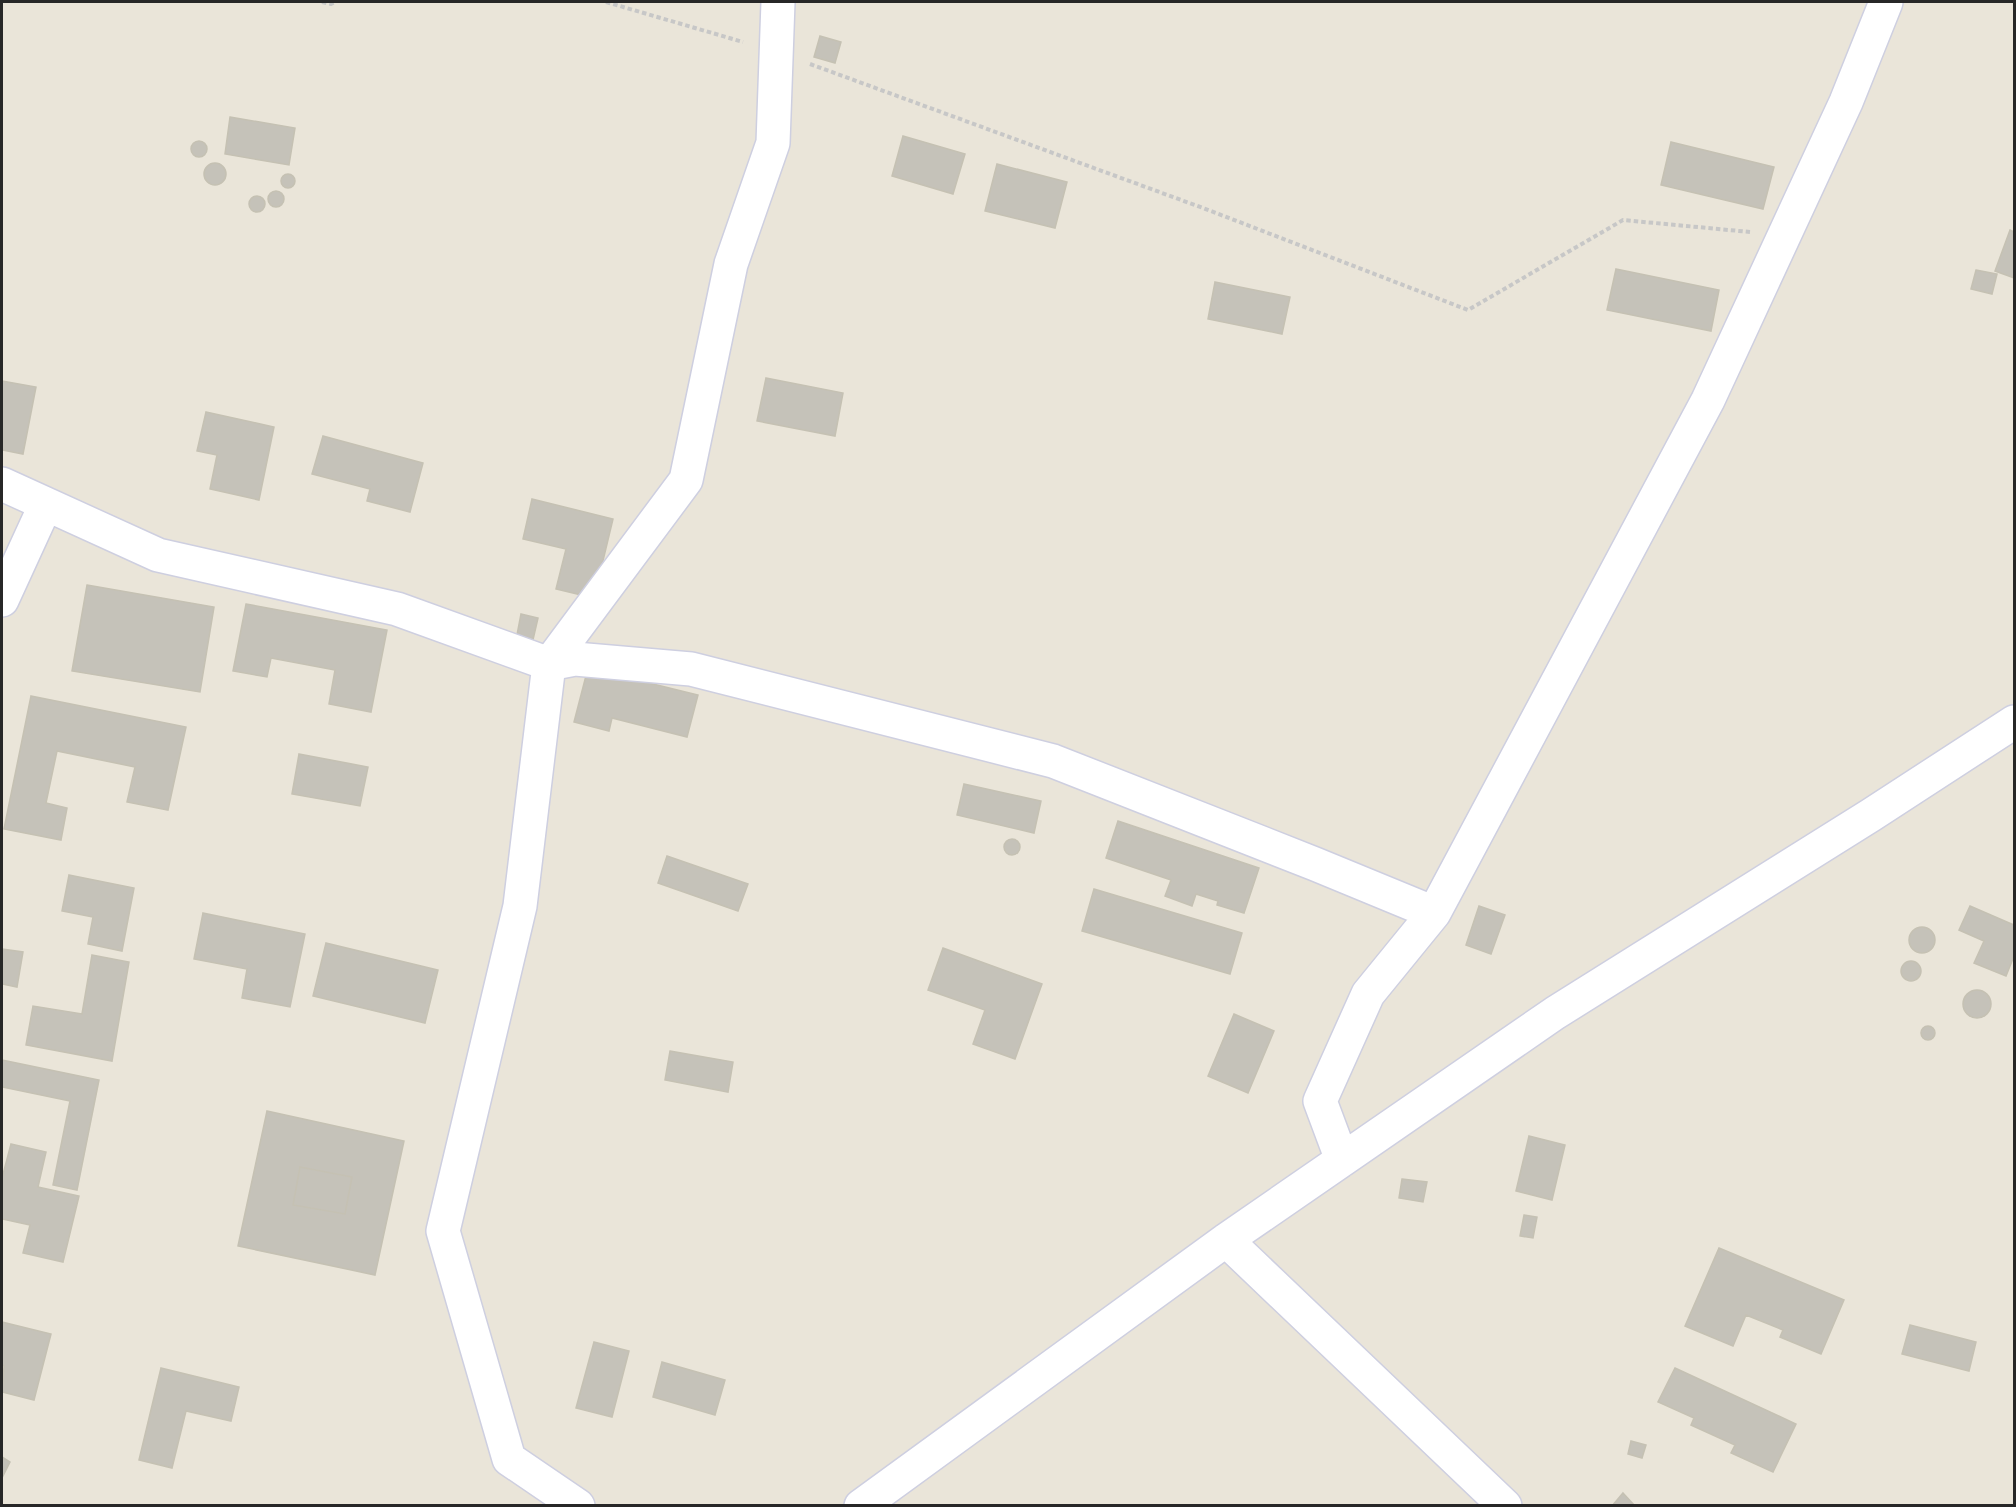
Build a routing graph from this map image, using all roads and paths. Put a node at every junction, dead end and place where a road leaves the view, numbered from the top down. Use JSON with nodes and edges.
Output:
{"nodes":[{"id":1,"x":322,"y":2,"type":"edge"},
{"id":2,"x":335,"y":2,"type":"edge"},
{"id":3,"x":606,"y":2,"type":"edge"},
{"id":4,"x":778,"y":2,"type":"edge"},
{"id":5,"x":1886,"y":2,"type":"edge"},
{"id":6,"x":776,"y":52,"type":"junction"},
{"id":7,"x":1784,"y":236,"type":"junction"},
{"id":8,"x":2,"y":484,"type":"edge"},
{"id":9,"x":46,"y":504,"type":"junction"},
{"id":10,"x":2,"y":600,"type":"edge"},
{"id":11,"x":549,"y":664,"type":"junction"},
{"id":12,"x":2014,"y":722,"type":"edge"},
{"id":13,"x":1434,"y":913,"type":"junction"},
{"id":14,"x":1342,"y":1160,"type":"junction"},
{"id":15,"x":1226,"y":1240,"type":"junction"},
{"id":16,"x":578,"y":1506,"type":"edge"},
{"id":17,"x":861,"y":1506,"type":"edge"},
{"id":18,"x":1506,"y":1506,"type":"edge"}],
"edges":[{"from":1,"to":2,"type":"path"},
{"from":3,"to":6,"type":"path"},
{"from":4,"to":6,"type":"street"},
{"from":5,"to":7,"type":"street"},
{"from":6,"to":7,"type":"path"},
{"from":6,"to":11,"type":"street"},
{"from":7,"to":13,"type":"street"},
{"from":8,"to":9,"type":"street"},
{"from":9,"to":10,"type":"street"},
{"from":9,"to":11,"type":"street"},
{"from":11,"to":13,"type":"street"},
{"from":11,"to":16,"type":"street"},
{"from":12,"to":14,"type":"street"},
{"from":13,"to":14,"type":"street"},
{"from":14,"to":15,"type":"street"},
{"from":15,"to":17,"type":"street"},
{"from":15,"to":18,"type":"street"}]}
